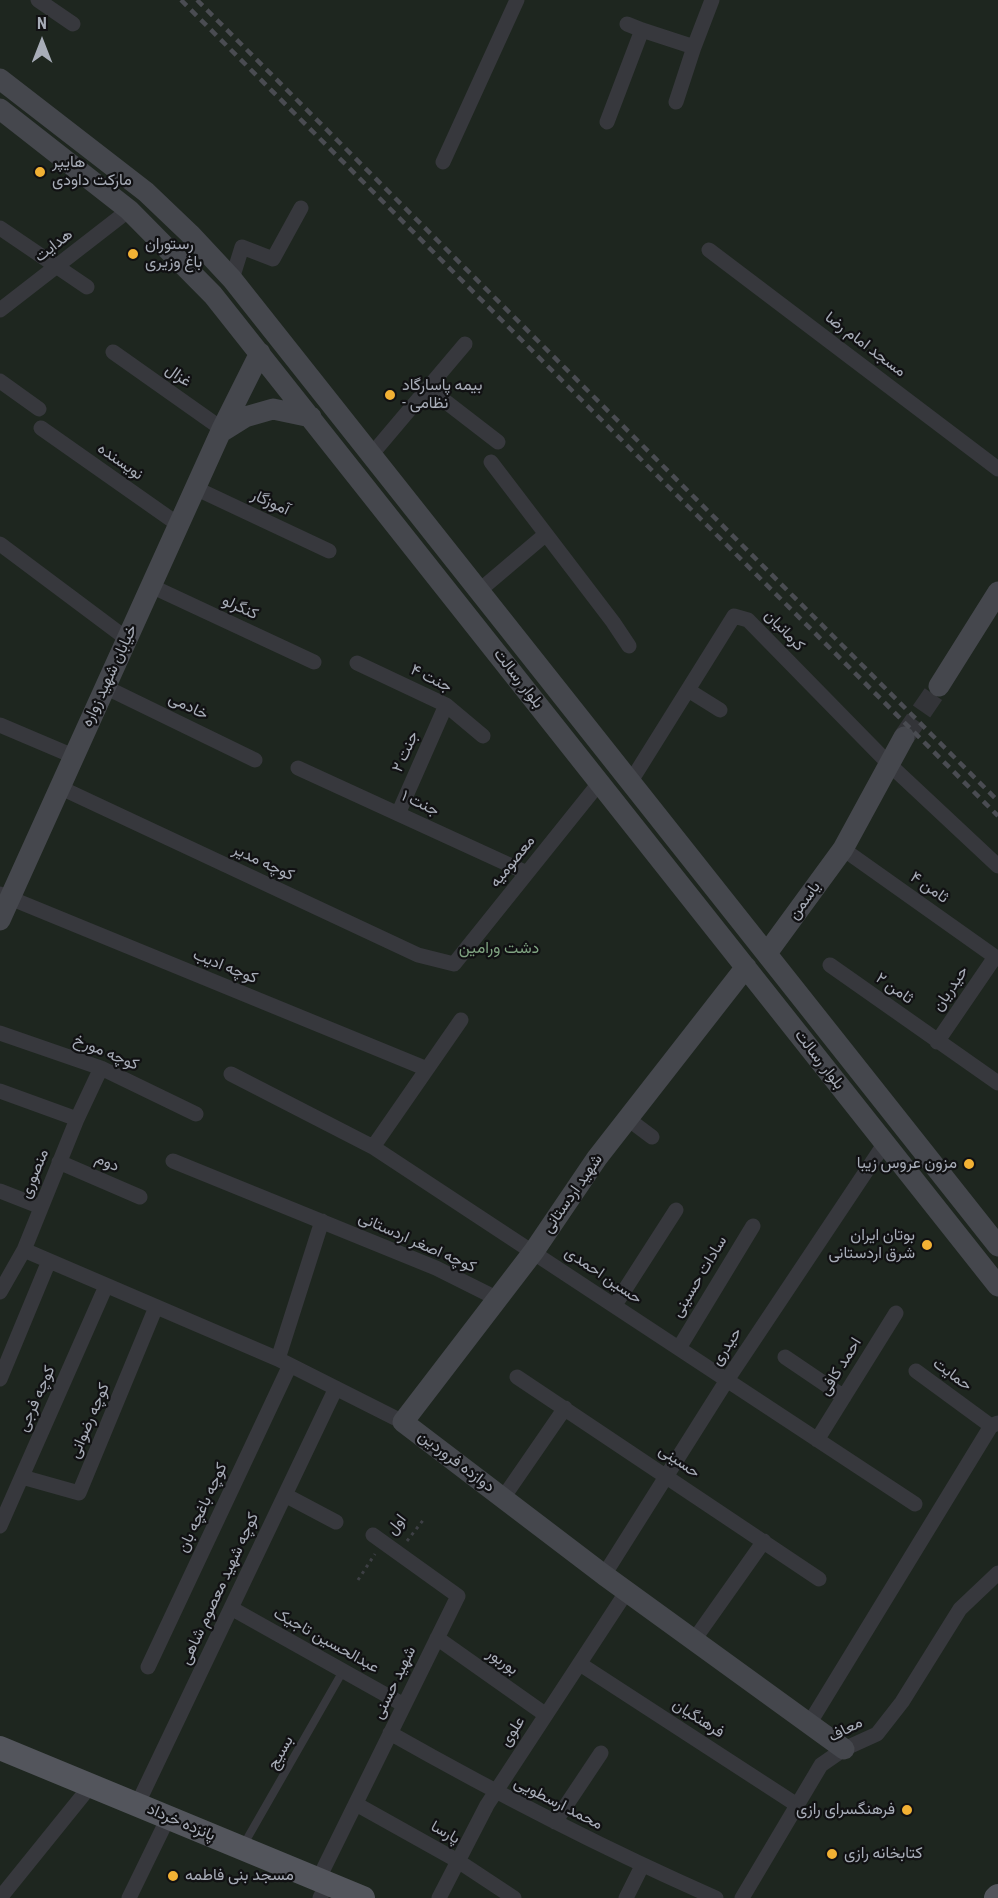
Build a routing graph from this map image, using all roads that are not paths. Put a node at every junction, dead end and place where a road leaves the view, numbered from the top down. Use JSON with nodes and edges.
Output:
{"nodes":[{"id":1,"x":38,"y":0,"type":"edge"},
{"id":2,"x":516,"y":0,"type":"edge"},
{"id":3,"x":712,"y":0,"type":"edge"},
{"id":4,"x":73,"y":24,"type":"dead end"},
{"id":5,"x":627,"y":24,"type":"dead end"},
{"id":6,"x":642,"y":30,"type":"junction"},
{"id":7,"x":694,"y":47,"type":"junction"},
{"id":8,"x":0,"y":79,"type":"edge"},
{"id":9,"x":676,"y":102,"type":"dead end"},
{"id":10,"x":0,"y":109,"type":"edge"},
{"id":11,"x":607,"y":122,"type":"dead end"},
{"id":12,"x":87,"y":144,"type":"junction"},
{"id":13,"x":443,"y":162,"type":"dead end"},
{"id":14,"x":71,"y":164,"type":"junction"},
{"id":15,"x":301,"y":208,"type":"dead end"},
{"id":16,"x":129,"y":210,"type":"junction"},
{"id":17,"x":0,"y":228,"type":"edge"},
{"id":18,"x":709,"y":250,"type":"dead end"},
{"id":19,"x":57,"y":267,"type":"junction"},
{"id":20,"x":232,"y":279,"type":"junction"},
{"id":21,"x":87,"y":287,"type":"dead end"},
{"id":22,"x":0,"y":310,"type":"edge"},
{"id":23,"x":465,"y":344,"type":"dead end"},
{"id":24,"x":113,"y":352,"type":"dead end"},
{"id":25,"x":260,"y":353,"type":"junction"},
{"id":26,"x":0,"y":381,"type":"edge"},
{"id":27,"x":428,"y":388,"type":"junction"},
{"id":28,"x":39,"y":410,"type":"dead end"},
{"id":29,"x":311,"y":417,"type":"junction"},
{"id":30,"x":41,"y":428,"type":"dead end"},
{"id":31,"x":221,"y":431,"type":"junction"},
{"id":32,"x":498,"y":442,"type":"dead end"},
{"id":33,"x":372,"y":454,"type":"junction"},
{"id":34,"x":491,"y":462,"type":"dead end"},
{"id":35,"x":998,"y":469,"type":"edge"},
{"id":36,"x":195,"y":488,"type":"junction"},
{"id":37,"x":409,"y":501,"type":"junction"},
{"id":38,"x":389,"y":516,"type":"junction"},
{"id":39,"x":179,"y":525,"type":"junction"},
{"id":40,"x":546,"y":534,"type":"junction"},
{"id":41,"x":0,"y":544,"type":"edge"},
{"id":42,"x":329,"y":551,"type":"dead end"},
{"id":43,"x":151,"y":586,"type":"junction"},
{"id":44,"x":480,"y":590,"type":"junction"},
{"id":45,"x":998,"y":592,"type":"edge"},
{"id":46,"x":127,"y":639,"type":"junction"},
{"id":47,"x":629,"y":646,"type":"dead end"},
{"id":48,"x":314,"y":662,"type":"dead end"},
{"id":49,"x":357,"y":663,"type":"dead end"},
{"id":50,"x":939,"y":686,"type":"tunnel mouth"},
{"id":51,"x":105,"y":687,"type":"junction"},
{"id":52,"x":688,"y":690,"type":"junction"},
{"id":53,"x":446,"y":705,"type":"junction"},
{"id":54,"x":720,"y":710,"type":"dead end"},
{"id":55,"x":0,"y":725,"type":"edge"},
{"id":56,"x":483,"y":736,"type":"dead end"},
{"id":57,"x":904,"y":737,"type":"tunnel mouth"},
{"id":58,"x":73,"y":756,"type":"junction"},
{"id":59,"x":255,"y":760,"type":"dead end"},
{"id":60,"x":890,"y":765,"type":"junction"},
{"id":61,"x":298,"y":768,"type":"dead end"},
{"id":62,"x":631,"y":781,"type":"junction"},
{"id":63,"x":600,"y":782,"type":"junction"},
{"id":64,"x":59,"y":787,"type":"junction"},
{"id":65,"x":398,"y":814,"type":"junction"},
{"id":66,"x":843,"y":849,"type":"junction"},
{"id":67,"x":998,"y":866,"type":"edge"},
{"id":68,"x":526,"y":873,"type":"junction"},
{"id":69,"x":5,"y":896,"type":"edge"},
{"id":70,"x":0,"y":920,"type":"edge"},
{"id":71,"x":767,"y":953,"type":"junction"},
{"id":72,"x":997,"y":958,"type":"edge"},
{"id":73,"x":454,"y":964,"type":"joint"},
{"id":74,"x":830,"y":965,"type":"dead end"},
{"id":75,"x":746,"y":967,"type":"junction"},
{"id":76,"x":461,"y":1020,"type":"dead end"},
{"id":77,"x":0,"y":1032,"type":"edge"},
{"id":78,"x":937,"y":1042,"type":"junction"},
{"id":79,"x":101,"y":1068,"type":"junction"},
{"id":80,"x":427,"y":1069,"type":"junction"},
{"id":81,"x":231,"y":1074,"type":"dead end"},
{"id":82,"x":998,"y":1083,"type":"edge"},
{"id":83,"x":0,"y":1091,"type":"edge"},
{"id":84,"x":196,"y":1114,"type":"dead end"},
{"id":85,"x":76,"y":1119,"type":"junction"},
{"id":86,"x":628,"y":1119,"type":"junction"},
{"id":87,"x":652,"y":1137,"type":"dead end"},
{"id":88,"x":885,"y":1143,"type":"junction"},
{"id":89,"x":373,"y":1147,"type":"junction"},
{"id":90,"x":172,"y":1161,"type":"dead end"},
{"id":91,"x":59,"y":1162,"type":"junction"},
{"id":92,"x":0,"y":1191,"type":"edge"},
{"id":93,"x":140,"y":1197,"type":"dead end"},
{"id":94,"x":41,"y":1207,"type":"junction"},
{"id":95,"x":676,"y":1210,"type":"dead end"},
{"id":96,"x":322,"y":1221,"type":"junction"},
{"id":97,"x":753,"y":1226,"type":"dead end"},
{"id":98,"x":998,"y":1246,"type":"edge"},
{"id":99,"x":24,"y":1250,"type":"junction"},
{"id":100,"x":534,"y":1251,"type":"junction"},
{"id":101,"x":49,"y":1261,"type":"junction"},
{"id":102,"x":106,"y":1286,"type":"junction"},
{"id":103,"x":998,"y":1286,"type":"edge"},
{"id":104,"x":0,"y":1292,"type":"edge"},
{"id":105,"x":498,"y":1299,"type":"junction"},
{"id":106,"x":615,"y":1305,"type":"junction"},
{"id":107,"x":156,"y":1307,"type":"junction"},
{"id":108,"x":896,"y":1313,"type":"dead end"},
{"id":109,"x":679,"y":1348,"type":"junction"},
{"id":110,"x":785,"y":1357,"type":"dead end"},
{"id":111,"x":284,"y":1362,"type":"junction"},
{"id":112,"x":916,"y":1371,"type":"dead end"},
{"id":113,"x":517,"y":1377,"type":"dead end"},
{"id":114,"x":0,"y":1379,"type":"edge"},
{"id":115,"x":727,"y":1380,"type":"junction"},
{"id":116,"x":336,"y":1388,"type":"junction"},
{"id":117,"x":844,"y":1397,"type":"junction"},
{"id":118,"x":565,"y":1408,"type":"junction"},
{"id":119,"x":403,"y":1422,"type":"junction"},
{"id":120,"x":994,"y":1424,"type":"edge"},
{"id":121,"x":817,"y":1440,"type":"junction"},
{"id":122,"x":667,"y":1475,"type":"junction"},
{"id":123,"x":22,"y":1477,"type":"junction"},
{"id":124,"x":285,"y":1495,"type":"junction"},
{"id":125,"x":503,"y":1498,"type":"junction"},
{"id":126,"x":915,"y":1504,"type":"dead end"},
{"id":127,"x":336,"y":1522,"type":"dead end"},
{"id":128,"x":0,"y":1526,"type":"edge"},
{"id":129,"x":378,"y":1539,"type":"road end"},
{"id":130,"x":764,"y":1541,"type":"junction"},
{"id":131,"x":998,"y":1573,"type":"edge"},
{"id":132,"x":604,"y":1575,"type":"junction"},
{"id":133,"x":819,"y":1579,"type":"dead end"},
{"id":134,"x":627,"y":1591,"type":"junction"},
{"id":135,"x":231,"y":1608,"type":"junction"},
{"id":136,"x":437,"y":1638,"type":"junction"},
{"id":137,"x":694,"y":1640,"type":"junction"},
{"id":138,"x":580,"y":1664,"type":"junction"},
{"id":139,"x":148,"y":1666,"type":"dead end"},
{"id":140,"x":343,"y":1671,"type":"junction"},
{"id":141,"x":404,"y":1705,"type":"junction"},
{"id":142,"x":546,"y":1715,"type":"junction"},
{"id":143,"x":809,"y":1724,"type":"junction"},
{"id":144,"x":390,"y":1733,"type":"junction"},
{"id":145,"x":0,"y":1748,"type":"edge"},
{"id":146,"x":844,"y":1749,"type":"junction"},
{"id":147,"x":601,"y":1752,"type":"dead end"},
{"id":148,"x":92,"y":1784,"type":"junction"},
{"id":149,"x":496,"y":1793,"type":"junction"},
{"id":150,"x":356,"y":1804,"type":"junction"},
{"id":151,"x":137,"y":1805,"type":"junction"},
{"id":152,"x":797,"y":1805,"type":"junction"},
{"id":153,"x":168,"y":1818,"type":"junction"},
{"id":154,"x":555,"y":1822,"type":"junction"},
{"id":155,"x":242,"y":1848,"type":"junction"},
{"id":156,"x":458,"y":1861,"type":"junction"},
{"id":157,"x":642,"y":1866,"type":"junction"},
{"id":158,"x":322,"y":1887,"type":"edge"},
{"id":159,"x":3,"y":1888,"type":"edge"},
{"id":160,"x":129,"y":1898,"type":"edge"},
{"id":161,"x":363,"y":1898,"type":"edge"},
{"id":162,"x":439,"y":1898,"type":"edge"},
{"id":163,"x":514,"y":1898,"type":"edge"},
{"id":164,"x":626,"y":1898,"type":"edge"},
{"id":165,"x":716,"y":1898,"type":"edge"},
{"id":166,"x":742,"y":1898,"type":"edge"}],
"edges":[{"from":1,"to":4,"type":"street"},
{"from":2,"to":13,"type":"street"},
{"from":3,"to":7,"type":"street"},
{"from":5,"to":6,"type":"street"},
{"from":6,"to":7,"type":"street"},
{"from":6,"to":11,"type":"street"},
{"from":7,"to":9,"type":"street"},
{"from":8,"to":12,"type":"main road","name":"بلوار رسالت"},
{"from":10,"to":14,"type":"main road","name":"بلوار رسالت"},
{"from":12,"to":14,"type":"main road"},
{"from":12,"to":20,"type":"main road","name":"بلوار رسالت"},
{"from":14,"to":16,"type":"main road","name":"بلوار رسالت"},
{"from":15,"to":20,"type":"street"},
{"from":16,"to":19,"type":"street","name":"هدایت"},
{"from":16,"to":25,"type":"main road","name":"بلوار رسالت"},
{"from":17,"to":19,"type":"street"},
{"from":18,"to":35,"type":"street","name":"مسجد امام رضا"},
{"from":19,"to":21,"type":"street"},
{"from":19,"to":22,"type":"street","name":"هدایت"},
{"from":20,"to":33,"type":"main road","name":"بلوار رسالت"},
{"from":23,"to":27,"type":"street"},
{"from":24,"to":31,"type":"street","name":"غزال"},
{"from":25,"to":29,"type":"main road","name":"بلوار رسالت"},
{"from":25,"to":31,"type":"main road","name":"خیابان شهید زواره"},
{"from":26,"to":28,"type":"street"},
{"from":27,"to":32,"type":"street"},
{"from":27,"to":33,"type":"street"},
{"from":29,"to":31,"type":"main road"},
{"from":29,"to":38,"type":"main road","name":"بلوار رسالت"},
{"from":30,"to":39,"type":"street","name":"نویسنده"},
{"from":31,"to":36,"type":"main road","name":"خیابان شهید زواره"},
{"from":33,"to":37,"type":"main road","name":"بلوار رسالت"},
{"from":34,"to":40,"type":"street"},
{"from":36,"to":39,"type":"main road","name":"خیابان شهید زواره"},
{"from":36,"to":42,"type":"street","name":"آموزگار"},
{"from":37,"to":38,"type":"main road"},
{"from":37,"to":44,"type":"main road","name":"بلوار رسالت"},
{"from":38,"to":63,"type":"main road","name":"بلوار رسالت"},
{"from":39,"to":43,"type":"main road","name":"خیابان شهید زواره"},
{"from":40,"to":44,"type":"street"},
{"from":40,"to":47,"type":"street"},
{"from":41,"to":46,"type":"street"},
{"from":43,"to":46,"type":"main road","name":"خیابان شهید زواره"},
{"from":43,"to":48,"type":"street","name":"کنگرلو"},
{"from":44,"to":62,"type":"main road","name":"بلوار رسالت"},
{"from":45,"to":50,"type":"main road"},
{"from":46,"to":51,"type":"main road","name":"خیابان شهید زواره"},
{"from":49,"to":53,"type":"street","name":"جنت ۴"},
{"from":51,"to":58,"type":"main road","name":"خیابان شهید زواره"},
{"from":51,"to":59,"type":"street","name":"خادمی"},
{"from":52,"to":54,"type":"street"},
{"from":52,"to":60,"type":"street","name":"کرمانیان"},
{"from":52,"to":62,"type":"street","name":"کرمانیان"},
{"from":53,"to":56,"type":"street","name":"جنت ۴"},
{"from":53,"to":65,"type":"street","name":"جنت ۲"},
{"from":55,"to":58,"type":"street"},
{"from":57,"to":60,"type":"main road","name":"یاسمن"},
{"from":58,"to":64,"type":"main road","name":"خیابان شهید زواره"},
{"from":60,"to":66,"type":"main road","name":"یاسمن"},
{"from":60,"to":67,"type":"street"},
{"from":61,"to":65,"type":"street","name":"جنت ۱"},
{"from":62,"to":71,"type":"main road","name":"بلوار رسالت"},
{"from":63,"to":68,"type":"street","name":"معصومیه"},
{"from":63,"to":75,"type":"main road","name":"بلوار رسالت"},
{"from":64,"to":69,"type":"main road","name":"خیابان شهید زواره"},
{"from":64,"to":73,"type":"street","name":"کوچه مدیر"},
{"from":65,"to":68,"type":"street","name":"جنت ۱"},
{"from":66,"to":71,"type":"main road","name":"یاسمن"},
{"from":66,"to":72,"type":"street","name":"ثامن ۴"},
{"from":68,"to":73,"type":"street","name":"معصومیه"},
{"from":69,"to":70,"type":"main road","name":"خیابان شهید زواره"},
{"from":69,"to":80,"type":"street","name":"کوچه ادیب"},
{"from":71,"to":98,"type":"main road","name":"بلوار رسالت"},
{"from":72,"to":78,"type":"street","name":"حیدریان"},
{"from":74,"to":78,"type":"street","name":"ثامن ۲"},
{"from":75,"to":86,"type":"main road","name":"شهید اردستانی"},
{"from":75,"to":88,"type":"main road","name":"بلوار رسالت"},
{"from":76,"to":80,"type":"street"},
{"from":77,"to":79,"type":"street","name":"کوچه مورخ"},
{"from":78,"to":82,"type":"street","name":"ثامن ۲"},
{"from":79,"to":84,"type":"street","name":"کوچه مورخ"},
{"from":79,"to":85,"type":"street","name":"منصوری"},
{"from":80,"to":89,"type":"street"},
{"from":81,"to":89,"type":"street","name":"حسین احمدی"},
{"from":83,"to":85,"type":"street"},
{"from":85,"to":91,"type":"street","name":"منصوری"},
{"from":86,"to":87,"type":"street"},
{"from":86,"to":100,"type":"main road","name":"شهید اردستانی"},
{"from":88,"to":103,"type":"main road","name":"بلوار رسالت"},
{"from":88,"to":115,"type":"street","name":"حیدری"},
{"from":89,"to":100,"type":"street","name":"حسین احمدی"},
{"from":90,"to":96,"type":"street","name":"کوچه اصغر اردستانی"},
{"from":91,"to":93,"type":"street","name":"دوم"},
{"from":91,"to":94,"type":"street","name":"منصوری"},
{"from":92,"to":94,"type":"street"},
{"from":94,"to":99,"type":"street","name":"منصوری"},
{"from":95,"to":106,"type":"street"},
{"from":96,"to":105,"type":"street","name":"کوچه اصغر اردستانی"},
{"from":96,"to":111,"type":"street"},
{"from":97,"to":109,"type":"street","name":"سادات حسینی"},
{"from":99,"to":101,"type":"street","name":"دوازده فروردین"},
{"from":99,"to":104,"type":"street","name":"منصوری"},
{"from":100,"to":105,"type":"main road","name":"شهید اردستانی"},
{"from":100,"to":106,"type":"street","name":"حسین احمدی"},
{"from":101,"to":102,"type":"street","name":"دوازده فروردین"},
{"from":101,"to":114,"type":"street"},
{"from":102,"to":107,"type":"street","name":"دوازده فروردین"},
{"from":102,"to":123,"type":"street","name":"کوچه فرجی"},
{"from":105,"to":119,"type":"main road","name":"شهید اردستانی"},
{"from":106,"to":109,"type":"street","name":"حسین احمدی"},
{"from":107,"to":111,"type":"street","name":"دوازده فروردین"},
{"from":107,"to":123,"type":"street","name":"کوچه رضوانی"},
{"from":108,"to":117,"type":"street","name":"احمد کافی"},
{"from":109,"to":115,"type":"street","name":"حسین احمدی"},
{"from":110,"to":117,"type":"street"},
{"from":111,"to":116,"type":"street","name":"دوازده فروردین"},
{"from":111,"to":139,"type":"street","name":"کوچه باغچه بان"},
{"from":112,"to":120,"type":"street","name":"حمایت"},
{"from":113,"to":118,"type":"street","name":"حسینی"},
{"from":115,"to":121,"type":"street","name":"حسین احمدی"},
{"from":115,"to":122,"type":"street","name":"حیدری"},
{"from":116,"to":119,"type":"street","name":"دوازده فروردین"},
{"from":116,"to":124,"type":"street","name":"کوچه شهید معصوم شاهی"},
{"from":117,"to":121,"type":"street","name":"احمد کافی"},
{"from":118,"to":122,"type":"street","name":"حسینی"},
{"from":118,"to":125,"type":"street"},
{"from":119,"to":125,"type":"main road","name":"دوازده فروردین"},
{"from":120,"to":143,"type":"street","name":"معاف"},
{"from":121,"to":126,"type":"street","name":"حسین احمدی"},
{"from":122,"to":130,"type":"street","name":"حسینی"},
{"from":122,"to":132,"type":"street","name":"حیدری"},
{"from":123,"to":128,"type":"street","name":"کوچه فرجی"},
{"from":124,"to":127,"type":"street"},
{"from":124,"to":135,"type":"street","name":"کوچه شهید معصوم شاهی"},
{"from":125,"to":132,"type":"main road","name":"دوازده فروردین"},
{"from":129,"to":136,"type":"street","name":"شهید حسنی"},
{"from":130,"to":133,"type":"street","name":"حسینی"},
{"from":130,"to":137,"type":"street"},
{"from":131,"to":146,"type":"street","name":"معاف"},
{"from":132,"to":134,"type":"main road","name":"دوازده فروردین"},
{"from":134,"to":137,"type":"main road","name":"دوازده فروردین"},
{"from":134,"to":138,"type":"street","name":"علوی"},
{"from":135,"to":140,"type":"street","name":"عبدالحسین تاجیک"},
{"from":135,"to":151,"type":"street","name":"کوچه شهید معصوم شاهی"},
{"from":136,"to":141,"type":"street","name":"شهید حسنی"},
{"from":136,"to":142,"type":"street","name":"بوربور"},
{"from":137,"to":143,"type":"main road","name":"دوازده فروردین"},
{"from":138,"to":142,"type":"street","name":"علوی"},
{"from":138,"to":152,"type":"street","name":"فرهنگیان"},
{"from":140,"to":141,"type":"street","name":"عبدالحسین تاجیک"},
{"from":140,"to":155,"type":"lane","name":"بسیج"},
{"from":141,"to":144,"type":"street","name":"شهید حسنی"},
{"from":142,"to":149,"type":"street","name":"علوی"},
{"from":143,"to":146,"type":"main road","name":"دوازده فروردین"},
{"from":144,"to":149,"type":"street","name":"محمد ارسطویی"},
{"from":144,"to":150,"type":"street","name":"شهید حسنی"},
{"from":145,"to":148,"type":"main road","name":"پانزده خرداد"},
{"from":146,"to":152,"type":"street","name":"معاف"},
{"from":147,"to":154,"type":"street"},
{"from":148,"to":151,"type":"main road","name":"پانزده خرداد"},
{"from":148,"to":159,"type":"street"},
{"from":149,"to":154,"type":"street","name":"محمد ارسطویی"},
{"from":149,"to":156,"type":"street","name":"علوی"},
{"from":150,"to":156,"type":"street","name":"پارسا"},
{"from":150,"to":158,"type":"street","name":"شهید حسنی"},
{"from":151,"to":153,"type":"main road","name":"پانزده خرداد"},
{"from":152,"to":166,"type":"street","name":"معاف"},
{"from":153,"to":155,"type":"main road","name":"پانزده خرداد"},
{"from":153,"to":160,"type":"street"},
{"from":154,"to":157,"type":"street","name":"محمد ارسطویی"},
{"from":155,"to":158,"type":"main road","name":"پانزده خرداد"},
{"from":156,"to":162,"type":"street","name":"علوی"},
{"from":156,"to":163,"type":"street","name":"پارسا"},
{"from":157,"to":164,"type":"street"},
{"from":157,"to":165,"type":"street","name":"محمد ارسطویی"},
{"from":158,"to":161,"type":"main road","name":"پانزده خرداد"}]}
